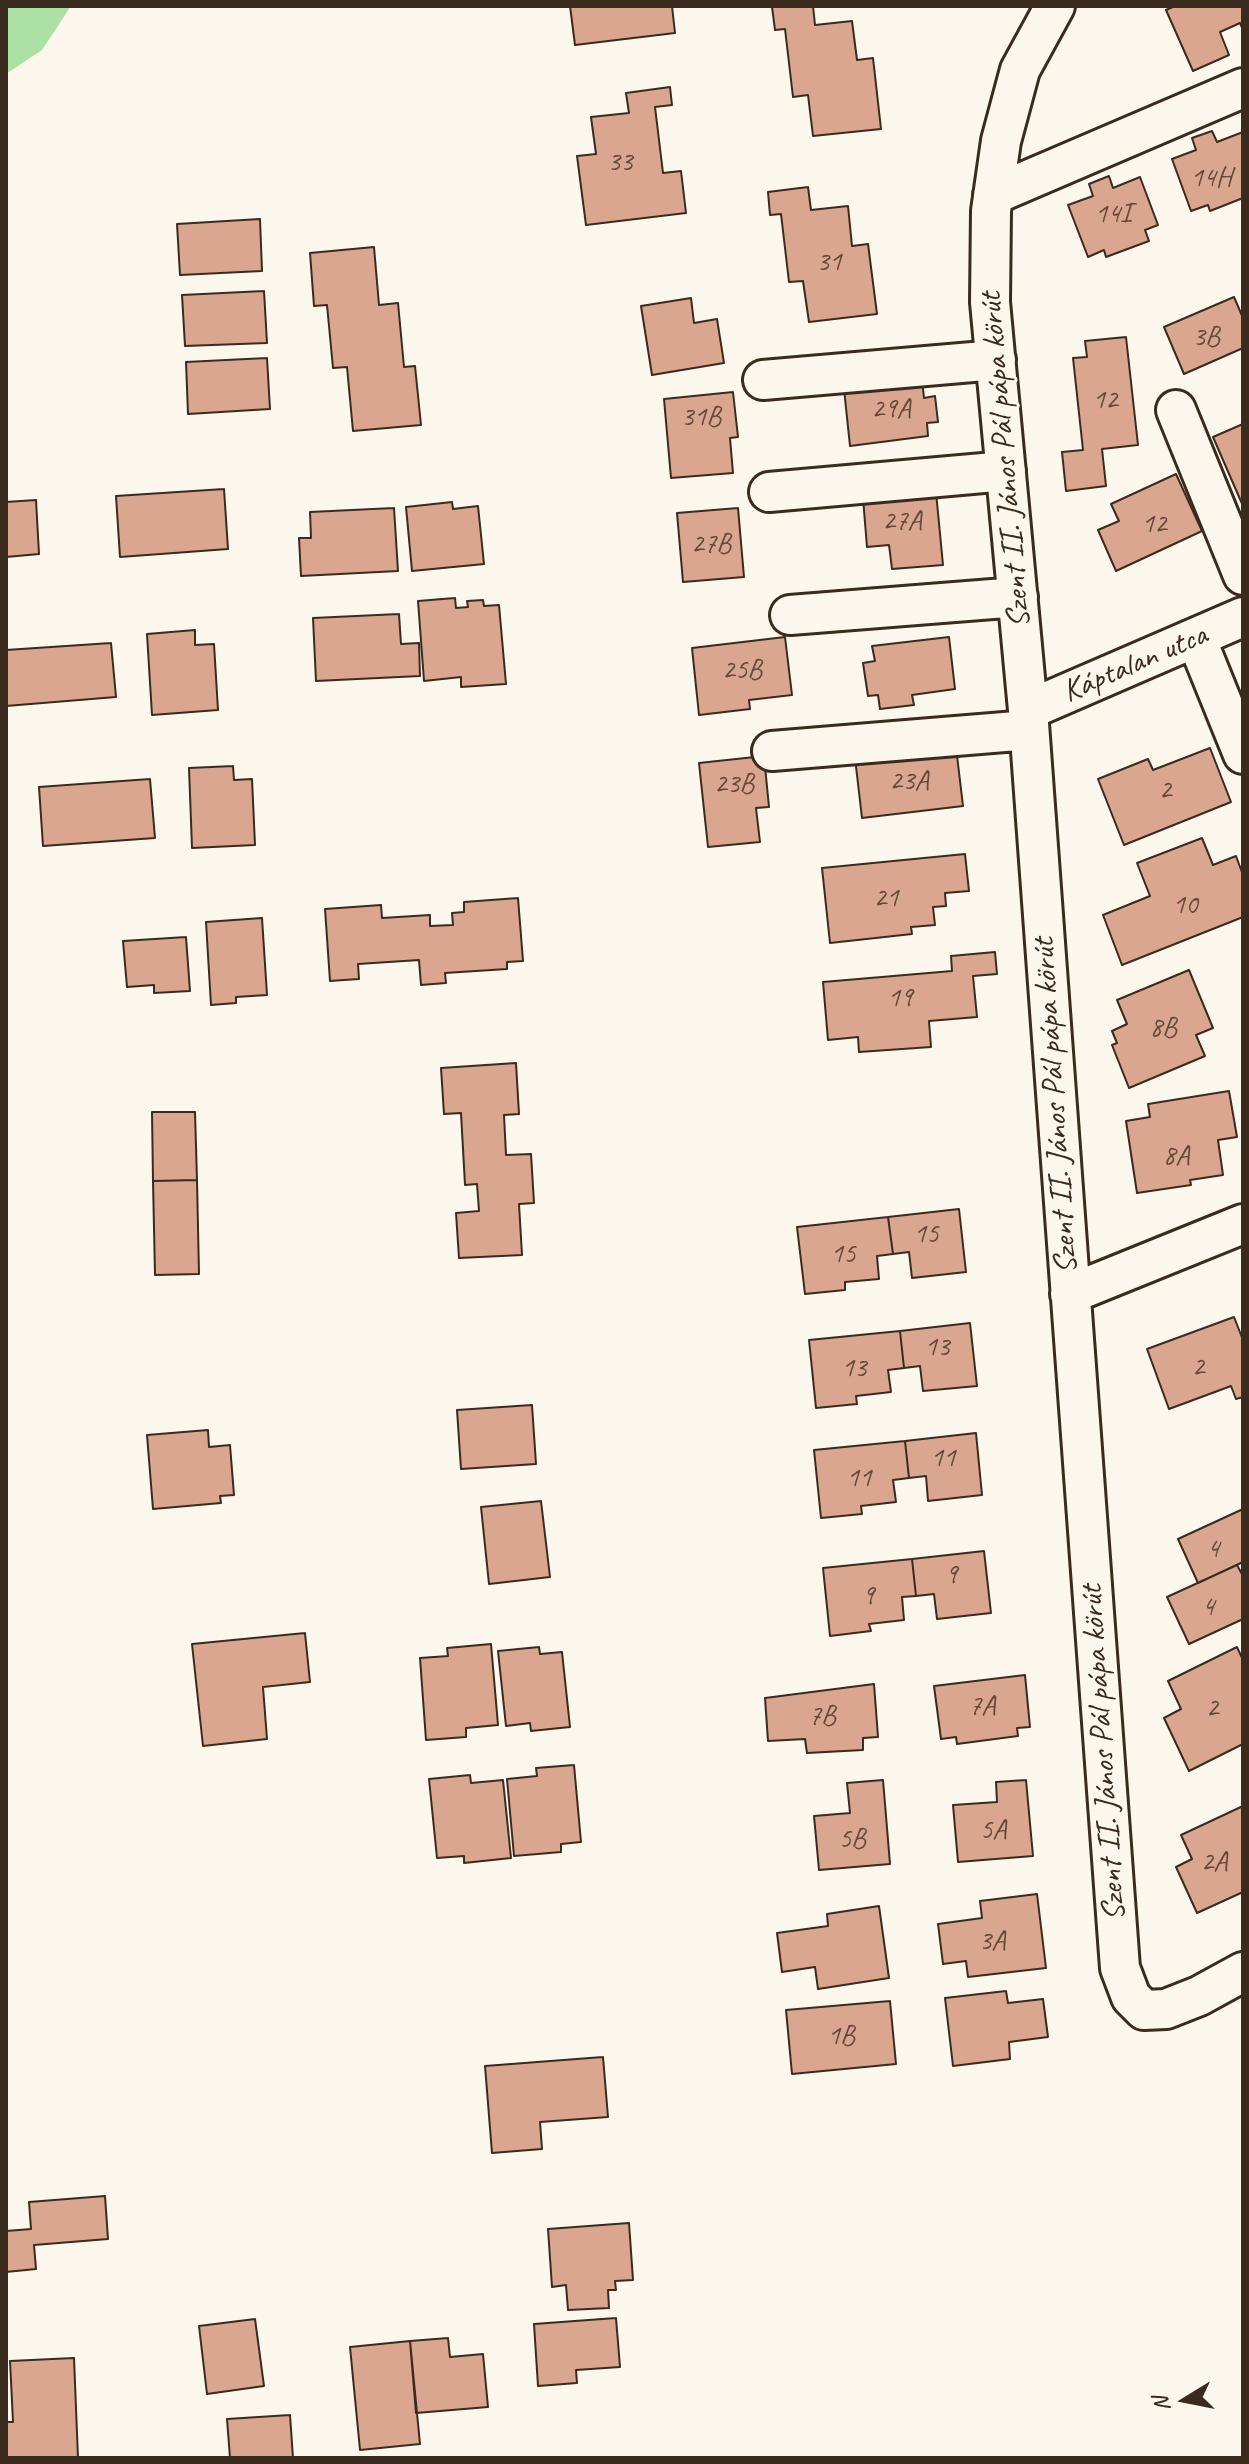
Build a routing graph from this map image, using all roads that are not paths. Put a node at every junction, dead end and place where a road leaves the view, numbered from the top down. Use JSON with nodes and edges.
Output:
{"nodes":[{"id":1,"x":1055,"y":6,"type":"edge"},
{"id":2,"x":1243,"y":88,"type":"edge"},
{"id":3,"x":993,"y":195,"type":"junction"},
{"id":4,"x":996,"y":360,"type":"junction"},
{"id":5,"x":763,"y":380,"type":"dead end"},
{"id":6,"x":1176,"y":410,"type":"dead end"},
{"id":7,"x":1006,"y":471,"type":"junction"},
{"id":8,"x":769,"y":492,"type":"dead end"},
{"id":9,"x":1243,"y":575,"type":"edge"},
{"id":10,"x":1018,"y":597,"type":"junction"},
{"id":11,"x":790,"y":615,"type":"dead end"},
{"id":12,"x":1243,"y":617,"type":"edge"},
{"id":13,"x":1196,"y":638,"type":"junction"},
{"id":14,"x":1029,"y":720,"type":"junction"},
{"id":15,"x":772,"y":751,"type":"dead end"},
{"id":16,"x":1243,"y":754,"type":"edge"},
{"id":17,"x":1243,"y":1224,"type":"edge"},
{"id":18,"x":1070,"y":1294,"type":"junction"},
{"id":19,"x":1243,"y":1972,"type":"edge"}],
"edges":[{"from":1,"to":3,"type":"street","name":"Szent II. János Pál pápa körút"},
{"from":2,"to":3,"type":"street"},
{"from":3,"to":4,"type":"street","name":"Szent II. János Pál pápa körút"},
{"from":4,"to":5,"type":"street"},
{"from":4,"to":7,"type":"street","name":"Szent II. János Pál pápa körút"},
{"from":6,"to":9,"type":"street"},
{"from":7,"to":8,"type":"street"},
{"from":7,"to":10,"type":"street","name":"Szent II. János Pál pápa körút"},
{"from":10,"to":11,"type":"street"},
{"from":10,"to":14,"type":"street","name":"Szent II. János Pál pápa körút"},
{"from":12,"to":13,"type":"street","name":"Káptalan utca"},
{"from":13,"to":14,"type":"street","name":"Káptalan utca"},
{"from":13,"to":16,"type":"street"},
{"from":14,"to":15,"type":"street","name":"Káptalan utca"},
{"from":14,"to":18,"type":"street","name":"Szent II. János Pál pápa körút"},
{"from":17,"to":18,"type":"street"},
{"from":18,"to":19,"type":"street","name":"Szent II. János Pál pápa körút"}]}
